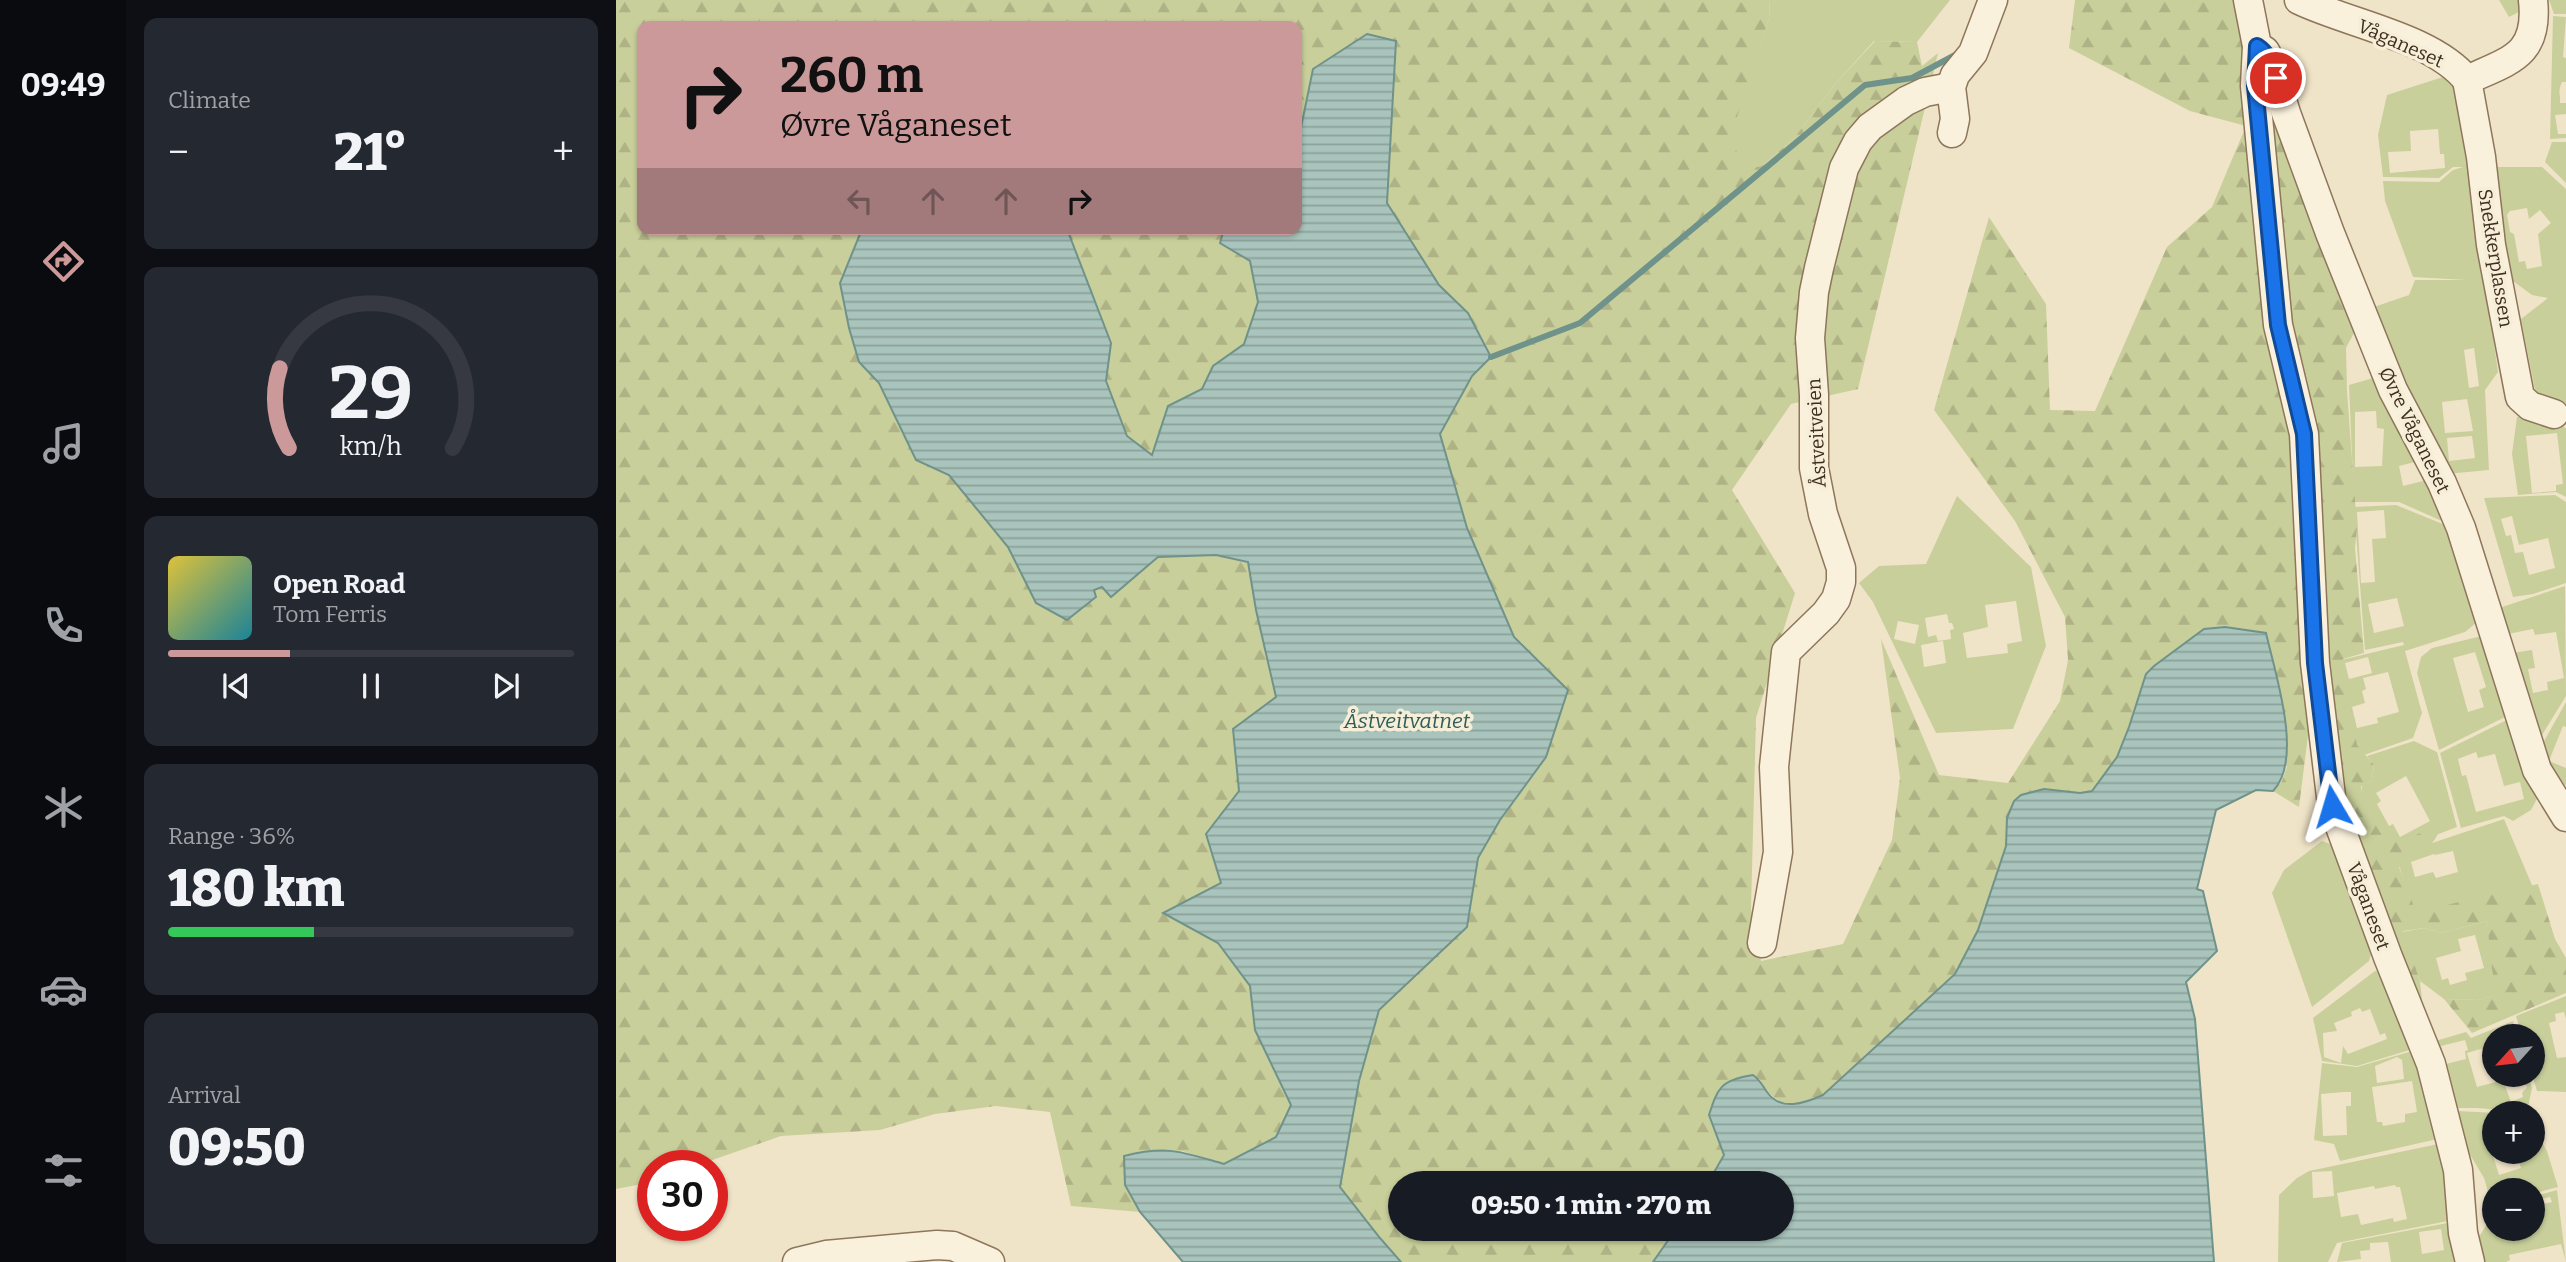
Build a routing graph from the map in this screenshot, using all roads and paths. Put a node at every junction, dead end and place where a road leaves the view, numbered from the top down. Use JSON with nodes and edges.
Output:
{"nodes":[{"id":1,"x":1993,"y":0,"type":"edge"},
{"id":2,"x":2248,"y":0,"type":"edge"},
{"id":3,"x":2299,"y":0,"type":"edge"},
{"id":4,"x":2533,"y":0,"type":"edge"},
{"id":5,"x":2257,"y":46,"type":"junction"},
{"id":6,"x":2467,"y":80,"type":"junction"},
{"id":7,"x":1951,"y":87,"type":"junction"},
{"id":8,"x":1952,"y":133,"type":"dead end"},
{"id":9,"x":2554,"y":414,"type":"dead end"},
{"id":10,"x":2566,"y":817,"type":"edge"},
{"id":11,"x":1762,"y":943,"type":"dead end"},
{"id":12,"x":797,"y":1262,"type":"edge"},
{"id":13,"x":990,"y":1262,"type":"edge"},
{"id":14,"x":2470,"y":1262,"type":"edge"}],
"edges":[{"from":1,"to":7,"type":"street"},
{"from":2,"to":5,"type":"street","name":"Våganeset"},
{"from":3,"to":6,"type":"street","name":"Våganeset"},
{"from":4,"to":6,"type":"street"},
{"from":5,"to":10,"type":"street","name":"Øvre Våganeset"},
{"from":5,"to":14,"type":"street","name":"Våganeset"},
{"from":6,"to":9,"type":"street","name":"Snekkerplassen"},
{"from":7,"to":8,"type":"street"},
{"from":7,"to":11,"type":"street","name":"Åstveitveien"},
{"from":12,"to":13,"type":"street"}]}
